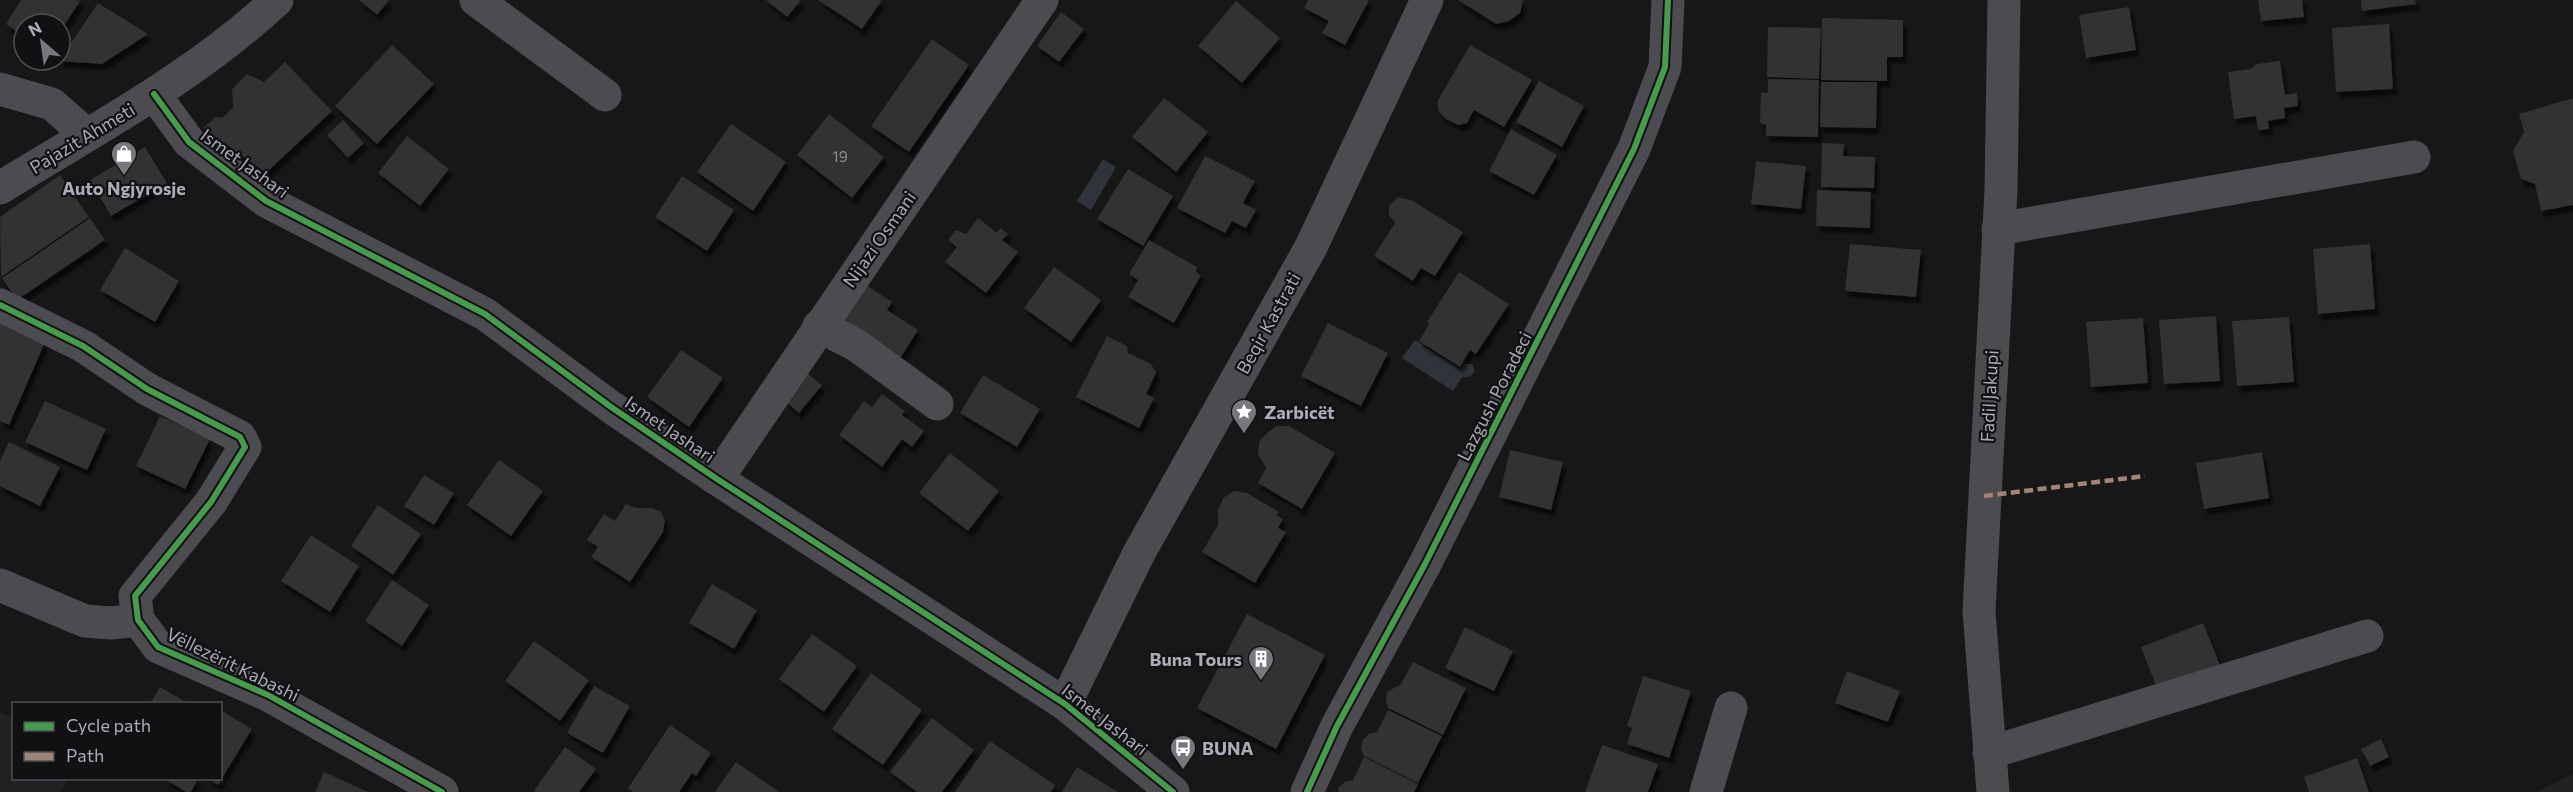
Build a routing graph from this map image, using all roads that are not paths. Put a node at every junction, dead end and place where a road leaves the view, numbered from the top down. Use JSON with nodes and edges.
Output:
{"nodes":[{"id":1,"x":277,"y":0,"type":"edge"},
{"id":2,"x":476,"y":0,"type":"edge"},
{"id":3,"x":1042,"y":0,"type":"edge"},
{"id":4,"x":1427,"y":0,"type":"edge"},
{"id":5,"x":1668,"y":0,"type":"edge"},
{"id":6,"x":2004,"y":0,"type":"edge"},
{"id":7,"x":0,"y":89,"type":"edge"},
{"id":8,"x":154,"y":94,"type":"junction"},
{"id":9,"x":605,"y":95,"type":"dead end"},
{"id":10,"x":86,"y":134,"type":"junction"},
{"id":11,"x":2414,"y":157,"type":"dead end"},
{"id":12,"x":0,"y":188,"type":"edge"},
{"id":13,"x":1998,"y":228,"type":"junction"},
{"id":14,"x":0,"y":305,"type":"edge"},
{"id":15,"x":819,"y":326,"type":"junction"},
{"id":16,"x":937,"y":404,"type":"dead end"},
{"id":17,"x":717,"y":479,"type":"junction"},
{"id":18,"x":0,"y":585,"type":"edge"},
{"id":19,"x":138,"y":620,"type":"junction"},
{"id":20,"x":2367,"y":636,"type":"dead end"},
{"id":21,"x":1065,"y":704,"type":"junction"},
{"id":22,"x":1731,"y":708,"type":"dead end"},
{"id":23,"x":1989,"y":753,"type":"junction"},
{"id":24,"x":442,"y":792,"type":"edge"},
{"id":25,"x":1173,"y":792,"type":"edge"},
{"id":26,"x":1307,"y":792,"type":"edge"},
{"id":27,"x":1706,"y":792,"type":"edge"},
{"id":28,"x":1993,"y":792,"type":"edge"}],
"edges":[{"from":1,"to":8,"type":"street","name":"Pajazit Ahmeti"},
{"from":2,"to":9,"type":"street"},
{"from":3,"to":15,"type":"street","name":"Nijazi Osmani"},
{"from":4,"to":21,"type":"street","name":"Beqir Kastrati"},
{"from":5,"to":26,"type":"street","name":"Lazgush Poradeci"},
{"from":6,"to":13,"type":"street","name":"Fadil Jakupi"},
{"from":7,"to":10,"type":"street"},
{"from":8,"to":10,"type":"street","name":"Pajazit Ahmeti"},
{"from":8,"to":17,"type":"street","name":"Ismet Jashari"},
{"from":10,"to":12,"type":"street","name":"Pajazit Ahmeti"},
{"from":11,"to":13,"type":"street"},
{"from":13,"to":23,"type":"street","name":"Fadil Jakupi"},
{"from":14,"to":19,"type":"street"},
{"from":15,"to":16,"type":"street"},
{"from":15,"to":17,"type":"street","name":"Nijazi Osmani"},
{"from":17,"to":21,"type":"street","name":"Ismet Jashari"},
{"from":18,"to":19,"type":"street"},
{"from":19,"to":24,"type":"street","name":"Vëllezërit Kabashi"},
{"from":20,"to":23,"type":"street"},
{"from":21,"to":25,"type":"street","name":"Ismet Jashari"},
{"from":22,"to":27,"type":"street"},
{"from":23,"to":28,"type":"street","name":"Fadil Jakupi"}]}
